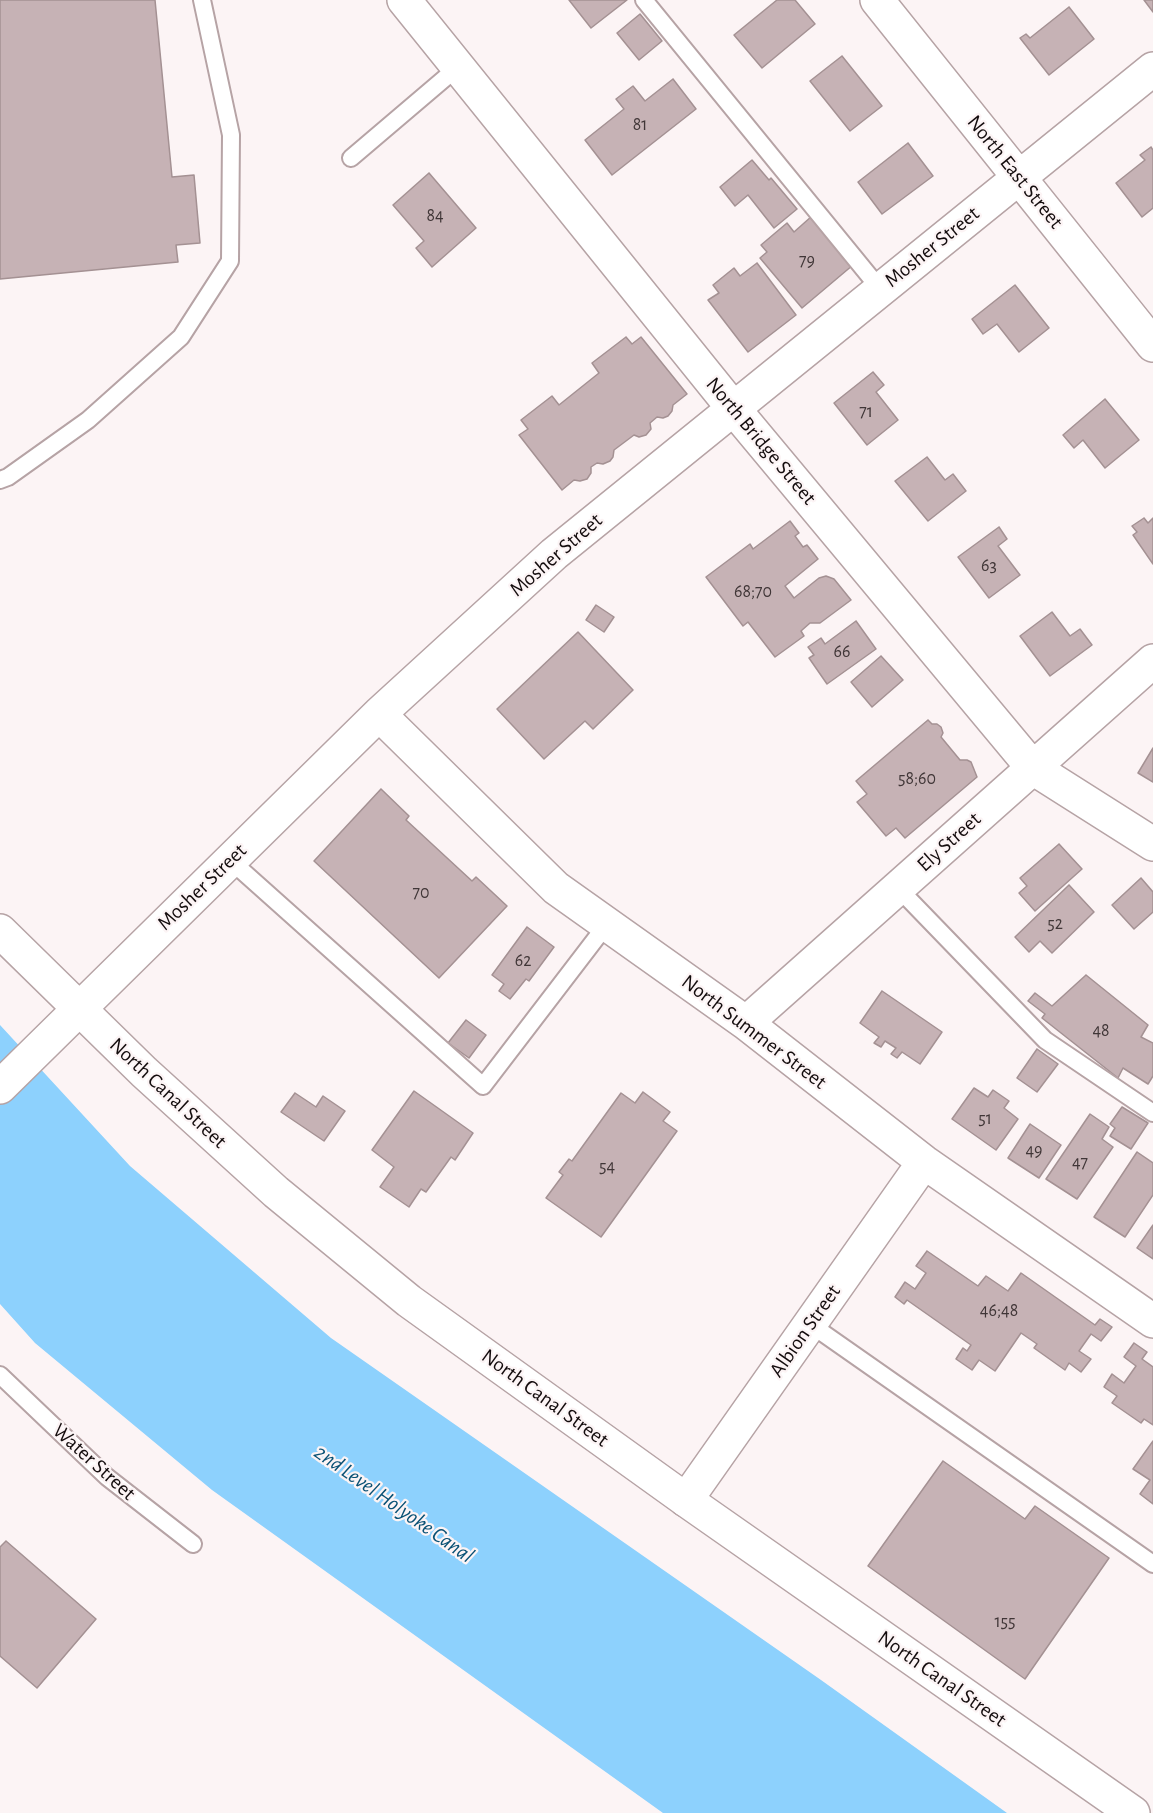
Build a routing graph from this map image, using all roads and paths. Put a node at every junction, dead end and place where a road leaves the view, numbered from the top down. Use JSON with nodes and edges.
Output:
{"nodes":[{"id":1,"x":202,"y":0,"type":"edge"},
{"id":2,"x":404,"y":0,"type":"edge"},
{"id":3,"x":644,"y":0,"type":"edge"},
{"id":4,"x":877,"y":0,"type":"edge"},
{"id":5,"x":458,"y":67,"type":"junction"},
{"id":6,"x":1153,"y":69,"type":"edge"},
{"id":7,"x":351,"y":158,"type":"dead end"},
{"id":8,"x":1019,"y":177,"type":"junction"},
{"id":9,"x":880,"y":289,"type":"junction"},
{"id":10,"x":1153,"y":345,"type":"edge"},
{"id":11,"x":733,"y":408,"type":"junction"},
{"id":12,"x":0,"y":480,"type":"edge"},
{"id":13,"x":1153,"y":661,"type":"edge"},
{"id":14,"x":379,"y":714,"type":"junction"},
{"id":15,"x":1033,"y":768,"type":"junction"},
{"id":16,"x":1153,"y":844,"type":"edge"},
{"id":17,"x":230,"y":860,"type":"junction"},
{"id":18,"x":898,"y":888,"type":"junction"},
{"id":19,"x":607,"y":924,"type":"junction"},
{"id":20,"x":0,"y":931,"type":"edge"},
{"id":21,"x":78,"y":1008,"type":"junction"},
{"id":22,"x":746,"y":1023,"type":"junction"},
{"id":23,"x":0,"y":1087,"type":"edge"},
{"id":24,"x":1153,"y":1113,"type":"edge"},
{"id":25,"x":924,"y":1162,"type":"junction"},
{"id":26,"x":1153,"y":1321,"type":"edge"},
{"id":27,"x":810,"y":1324,"type":"junction"},
{"id":28,"x":0,"y":1375,"type":"edge"},
{"id":29,"x":686,"y":1500,"type":"junction"},
{"id":30,"x":193,"y":1544,"type":"dead end"},
{"id":31,"x":1153,"y":1564,"type":"edge"},
{"id":32,"x":1133,"y":1813,"type":"edge"}],
"edges":[{"from":1,"to":12,"type":"lane"},
{"from":2,"to":5,"type":"street","name":"North Bridge Street"},
{"from":3,"to":9,"type":"lane"},
{"from":4,"to":8,"type":"street","name":"North East Street"},
{"from":5,"to":7,"type":"lane"},
{"from":5,"to":11,"type":"street","name":"North Bridge Street"},
{"from":6,"to":8,"type":"street","name":"Mosher Street"},
{"from":8,"to":9,"type":"street","name":"Mosher Street"},
{"from":8,"to":10,"type":"street","name":"North East Street"},
{"from":9,"to":11,"type":"street","name":"Mosher Street"},
{"from":11,"to":14,"type":"street","name":"Mosher Street"},
{"from":11,"to":15,"type":"street","name":"North Bridge Street"},
{"from":13,"to":15,"type":"street","name":"Ely Street"},
{"from":14,"to":17,"type":"street","name":"Mosher Street"},
{"from":14,"to":19,"type":"street","name":"North Summer Street"},
{"from":15,"to":16,"type":"street","name":"North Bridge Street"},
{"from":15,"to":18,"type":"street","name":"Ely Street"},
{"from":17,"to":19,"type":"lane"},
{"from":17,"to":21,"type":"street","name":"Mosher Street"},
{"from":18,"to":22,"type":"street","name":"Ely Street"},
{"from":18,"to":24,"type":"lane"},
{"from":19,"to":22,"type":"street","name":"North Summer Street"},
{"from":20,"to":21,"type":"street","name":"North Canal Street"},
{"from":21,"to":23,"type":"street","name":"Mosher Street"},
{"from":21,"to":29,"type":"street","name":"North Canal Street"},
{"from":22,"to":25,"type":"street","name":"North Summer Street"},
{"from":25,"to":26,"type":"street","name":"North Summer Street"},
{"from":25,"to":27,"type":"street","name":"Albion Street"},
{"from":27,"to":29,"type":"street","name":"Albion Street"},
{"from":27,"to":31,"type":"lane"},
{"from":28,"to":30,"type":"lane","name":"Water Street"},
{"from":29,"to":32,"type":"street","name":"North Canal Street"}]}
